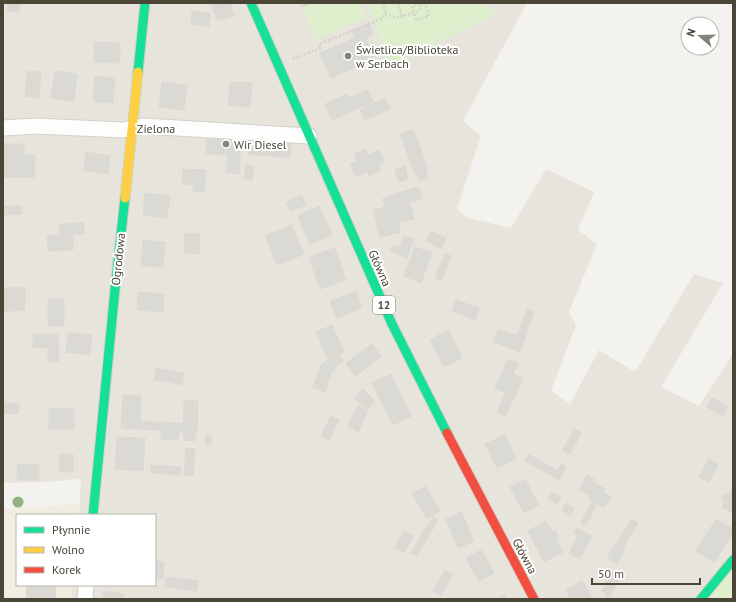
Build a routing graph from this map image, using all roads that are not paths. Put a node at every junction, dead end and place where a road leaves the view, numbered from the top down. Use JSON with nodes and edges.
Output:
{"nodes":[{"id":1,"x":145,"y":3,"type":"edge"},
{"id":2,"x":251,"y":3,"type":"edge"},
{"id":3,"x":3,"y":128,"type":"edge"},
{"id":4,"x":133,"y":128,"type":"junction"},
{"id":5,"x":309,"y":136,"type":"junction"},
{"id":6,"x":93,"y":514,"type":"edge"},
{"id":7,"x":733,"y":560,"type":"edge"},
{"id":8,"x":86,"y":586,"type":"edge"},
{"id":9,"x":85,"y":599,"type":"edge"},
{"id":10,"x":534,"y":599,"type":"edge"},
{"id":11,"x":701,"y":599,"type":"edge"}],
"edges":[{"from":1,"to":4,"type":"main road","name":"Ogrodowa"},
{"from":2,"to":5,"type":"main road","name":"Główna","number":"12"},
{"from":3,"to":4,"type":"street","name":"Zielona"},
{"from":4,"to":5,"type":"street","name":"Zielona"},
{"from":4,"to":6,"type":"main road","name":"Ogrodowa"},
{"from":5,"to":10,"type":"main road","name":"Główna","number":"12"},
{"from":7,"to":11,"type":"main road"},
{"from":8,"to":9,"type":"street"}]}
